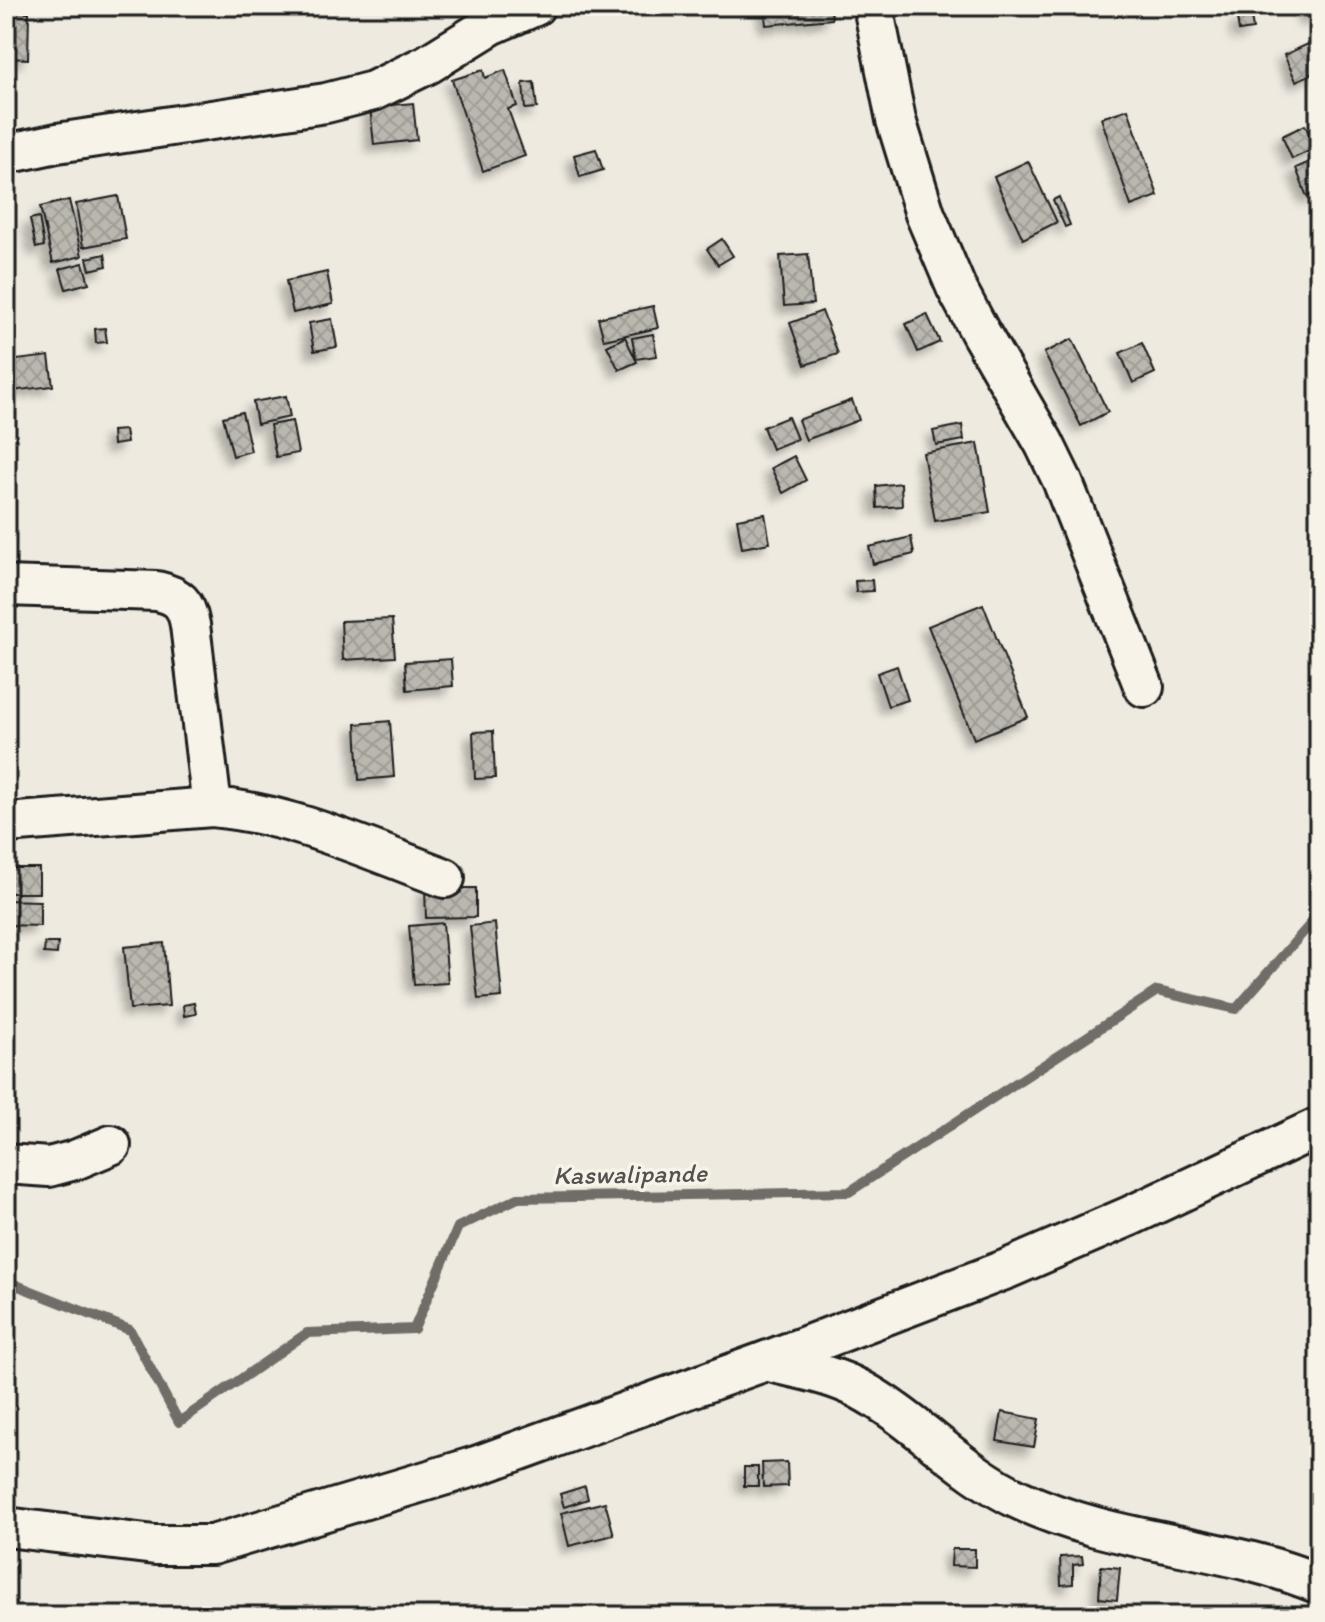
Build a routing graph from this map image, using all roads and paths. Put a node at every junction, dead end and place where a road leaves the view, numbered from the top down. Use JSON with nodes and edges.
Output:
{"nodes":[{"id":1,"x":535,"y":6,"type":"edge"},
{"id":2,"x":873,"y":6,"type":"edge"},
{"id":3,"x":6,"y":154,"type":"edge"},
{"id":4,"x":6,"y":586,"type":"edge"},
{"id":5,"x":1144,"y":687,"type":"dead end"},
{"id":6,"x":212,"y":807,"type":"junction"},
{"id":7,"x":6,"y":823,"type":"edge"},
{"id":8,"x":445,"y":878,"type":"dead end"},
{"id":9,"x":1319,"y":1127,"type":"edge"},
{"id":10,"x":111,"y":1145,"type":"dead end"},
{"id":11,"x":6,"y":1164,"type":"edge"},
{"id":12,"x":766,"y":1361,"type":"junction"},
{"id":13,"x":6,"y":1527,"type":"edge"},
{"id":14,"x":1319,"y":1584,"type":"edge"}],
"edges":[{"from":1,"to":3,"type":"street"},
{"from":2,"to":5,"type":"street"},
{"from":4,"to":6,"type":"street"},
{"from":6,"to":7,"type":"street"},
{"from":6,"to":8,"type":"street"},
{"from":9,"to":12,"type":"street"},
{"from":10,"to":11,"type":"street"},
{"from":12,"to":13,"type":"street"},
{"from":12,"to":14,"type":"street"}]}
